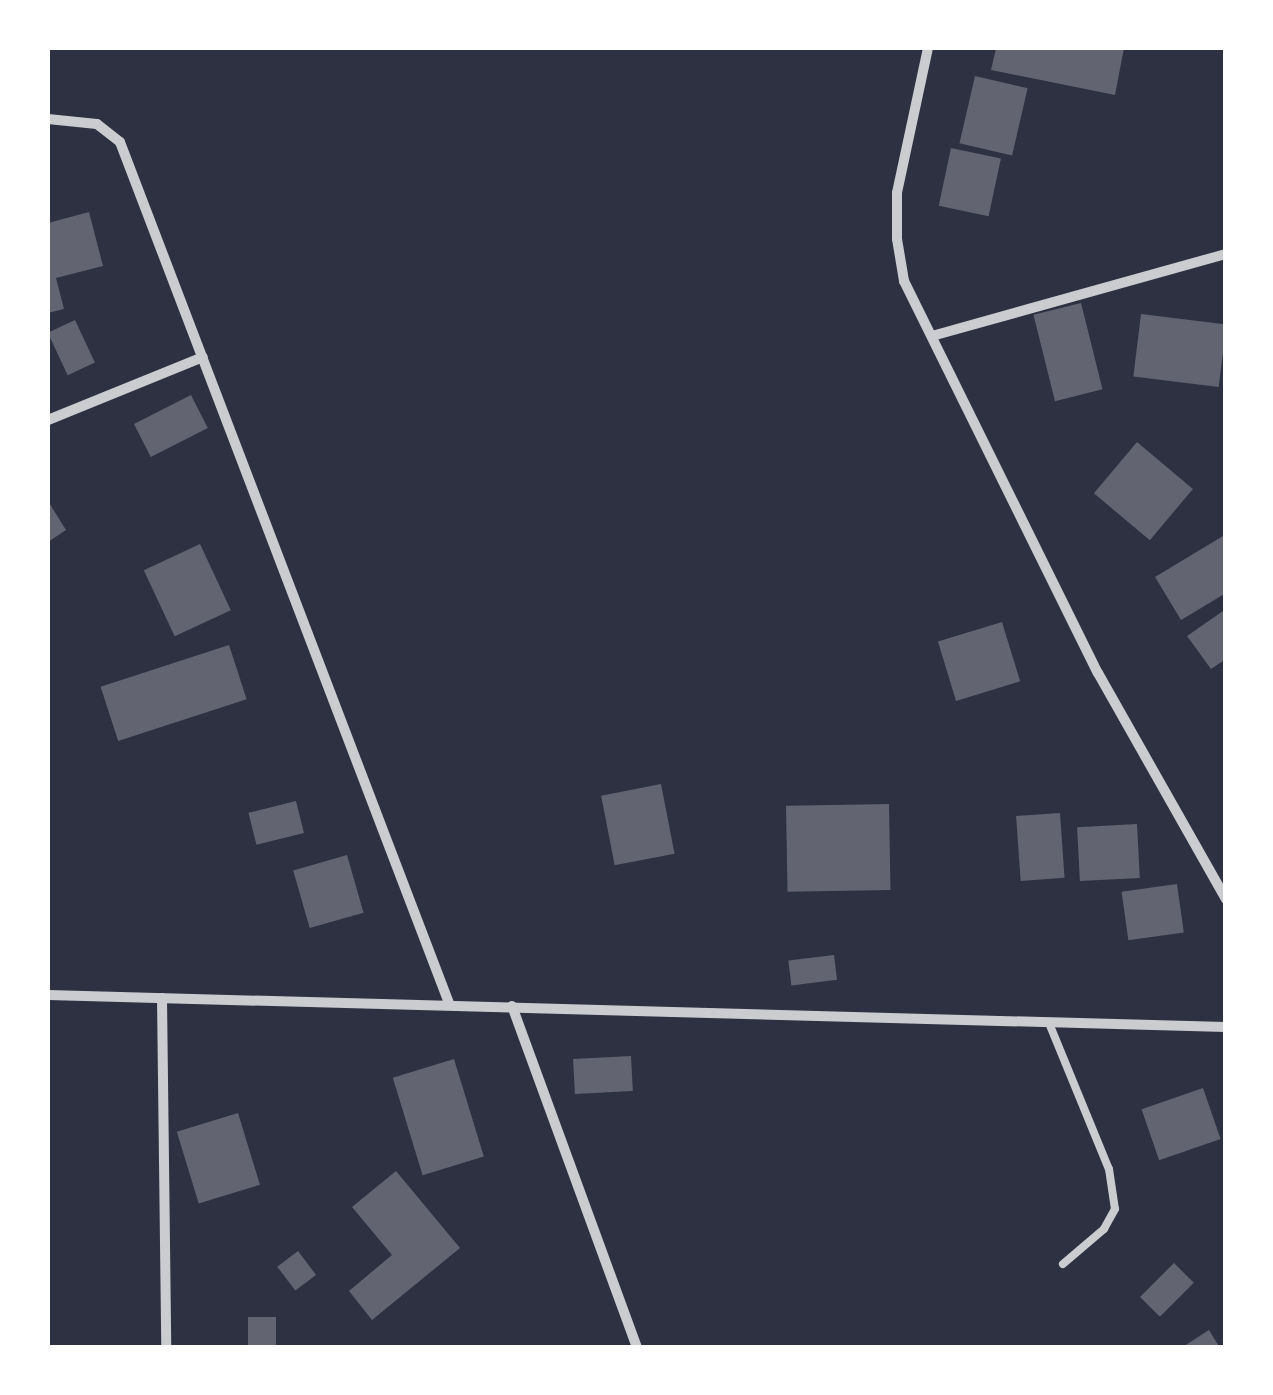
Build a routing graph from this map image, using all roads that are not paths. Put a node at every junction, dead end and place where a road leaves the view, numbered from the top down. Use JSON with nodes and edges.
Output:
{"nodes":[{"id":1,"x":928,"y":48,"type":"edge"},
{"id":2,"x":48,"y":118,"type":"edge"},
{"id":3,"x":1226,"y":254,"type":"edge"},
{"id":4,"x":932,"y":336,"type":"junction"},
{"id":5,"x":203,"y":357,"type":"junction"},
{"id":6,"x":48,"y":420,"type":"edge"},
{"id":7,"x":1226,"y":898,"type":"edge"},
{"id":8,"x":48,"y":995,"type":"edge"},
{"id":9,"x":162,"y":998,"type":"junction"},
{"id":10,"x":449,"y":1003,"type":"junction"},
{"id":11,"x":512,"y":1006,"type":"junction"},
{"id":12,"x":1049,"y":1022,"type":"junction"},
{"id":13,"x":1226,"y":1027,"type":"edge"},
{"id":14,"x":1063,"y":1264,"type":"dead end"},
{"id":15,"x":166,"y":1348,"type":"edge"},
{"id":16,"x":637,"y":1348,"type":"edge"}],
"edges":[{"from":1,"to":4,"type":"street"},
{"from":2,"to":5,"type":"street"},
{"from":3,"to":4,"type":"street"},
{"from":4,"to":7,"type":"street"},
{"from":5,"to":6,"type":"street"},
{"from":5,"to":10,"type":"street"},
{"from":8,"to":9,"type":"street"},
{"from":9,"to":10,"type":"street"},
{"from":9,"to":15,"type":"street"},
{"from":10,"to":11,"type":"street"},
{"from":11,"to":12,"type":"street"},
{"from":11,"to":16,"type":"street"},
{"from":12,"to":13,"type":"street"},
{"from":12,"to":14,"type":"lane"}]}
